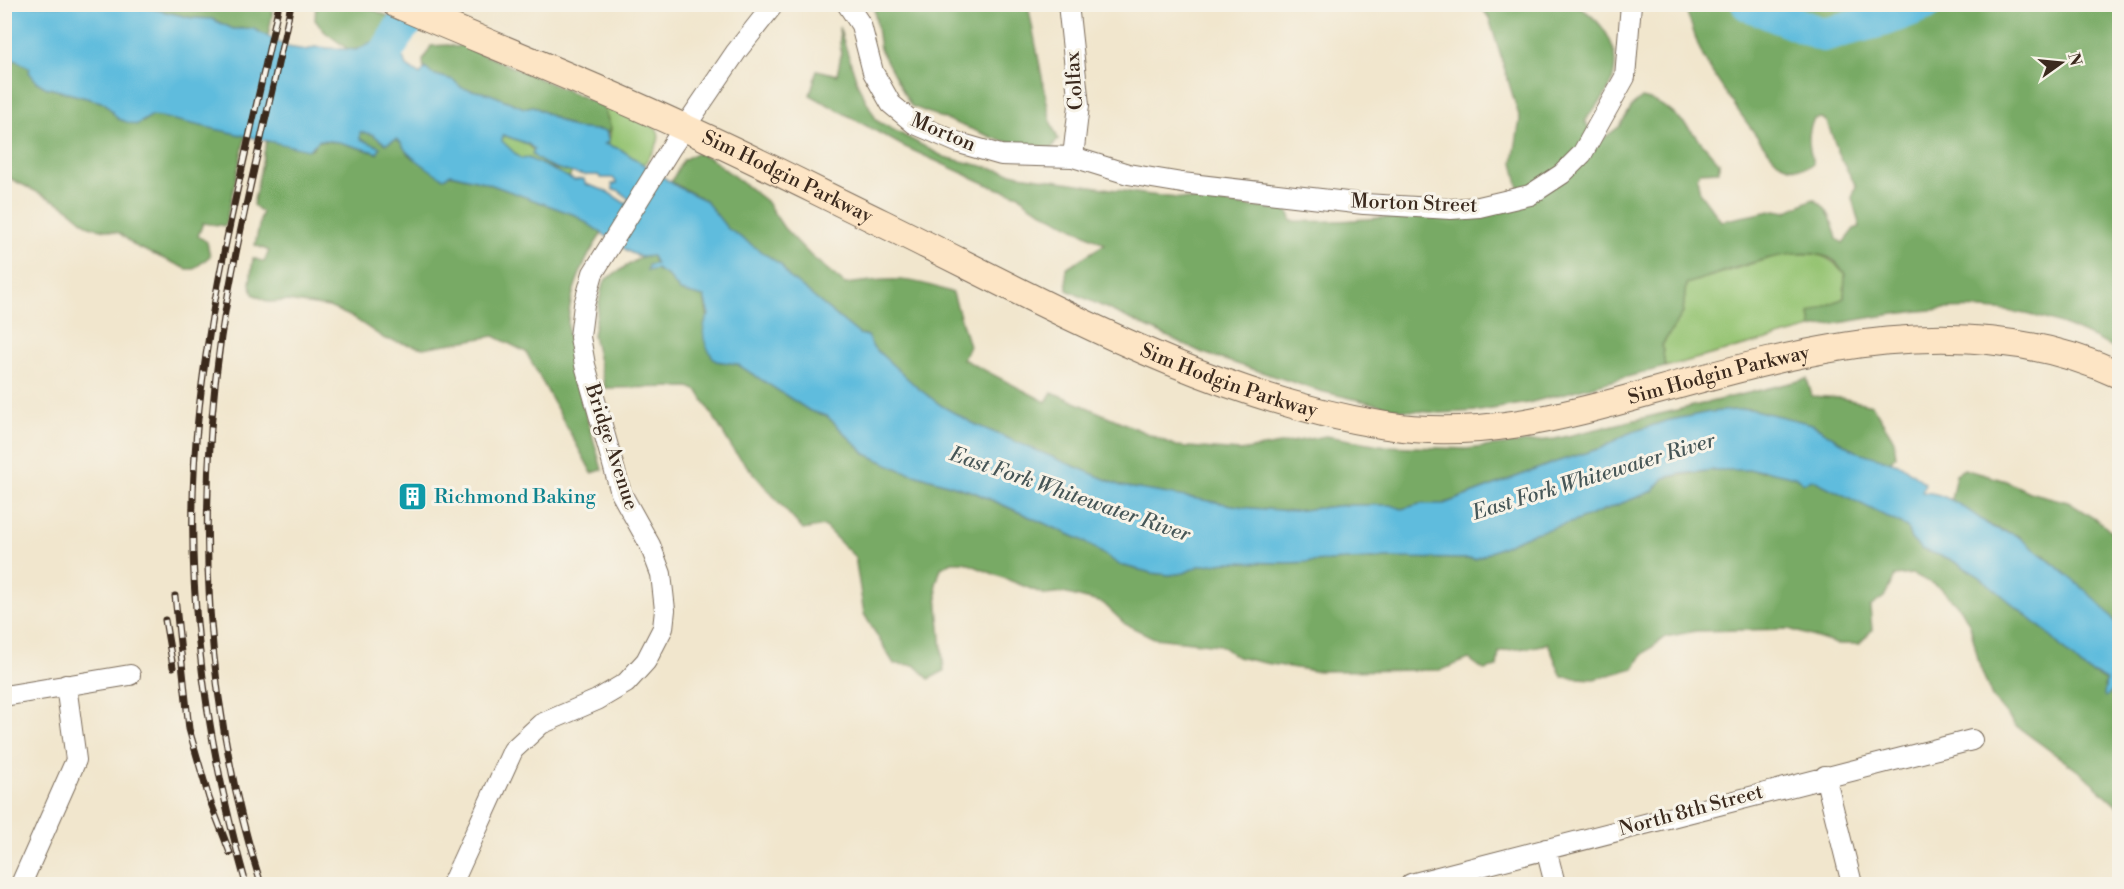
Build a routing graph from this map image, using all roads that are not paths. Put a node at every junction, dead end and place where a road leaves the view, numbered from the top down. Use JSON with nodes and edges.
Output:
{"nodes":[{"id":1,"x":396,"y":4,"type":"edge"},
{"id":2,"x":774,"y":4,"type":"edge"},
{"id":3,"x":848,"y":4,"type":"edge"},
{"id":4,"x":1068,"y":4,"type":"edge"},
{"id":5,"x":1631,"y":4,"type":"edge"},
{"id":6,"x":678,"y":136,"type":"junction"},
{"id":7,"x":1073,"y":157,"type":"junction"},
{"id":8,"x":2120,"y":375,"type":"edge"},
{"id":9,"x":130,"y":675,"type":"dead end"},
{"id":10,"x":66,"y":686,"type":"junction"},
{"id":11,"x":4,"y":696,"type":"edge"},
{"id":12,"x":1972,"y":740,"type":"dead end"},
{"id":13,"x":1825,"y":776,"type":"junction"},
{"id":14,"x":1546,"y":849,"type":"junction"},
{"id":15,"x":21,"y":885,"type":"edge"},
{"id":16,"x":452,"y":885,"type":"edge"},
{"id":17,"x":1411,"y":885,"type":"edge"},
{"id":18,"x":1555,"y":885,"type":"edge"},
{"id":19,"x":1852,"y":885,"type":"edge"}],
"edges":[{"from":1,"to":6,"type":"street","name":"Sim Hodgin Parkway"},
{"from":2,"to":6,"type":"street","name":"Bridge Avenue"},
{"from":3,"to":7,"type":"street","name":"Morton"},
{"from":4,"to":7,"type":"street","name":"Colfax"},
{"from":5,"to":7,"type":"street","name":"Morton Street"},
{"from":6,"to":8,"type":"street","name":"Sim Hodgin Parkway"},
{"from":6,"to":16,"type":"street","name":"Bridge Avenue"},
{"from":9,"to":10,"type":"street"},
{"from":10,"to":11,"type":"street"},
{"from":10,"to":15,"type":"street"},
{"from":12,"to":13,"type":"street","name":"North 8th Street"},
{"from":13,"to":14,"type":"street","name":"North 8th Street"},
{"from":13,"to":19,"type":"street"},
{"from":14,"to":17,"type":"street","name":"North 8th Street"},
{"from":14,"to":18,"type":"street"}]}
